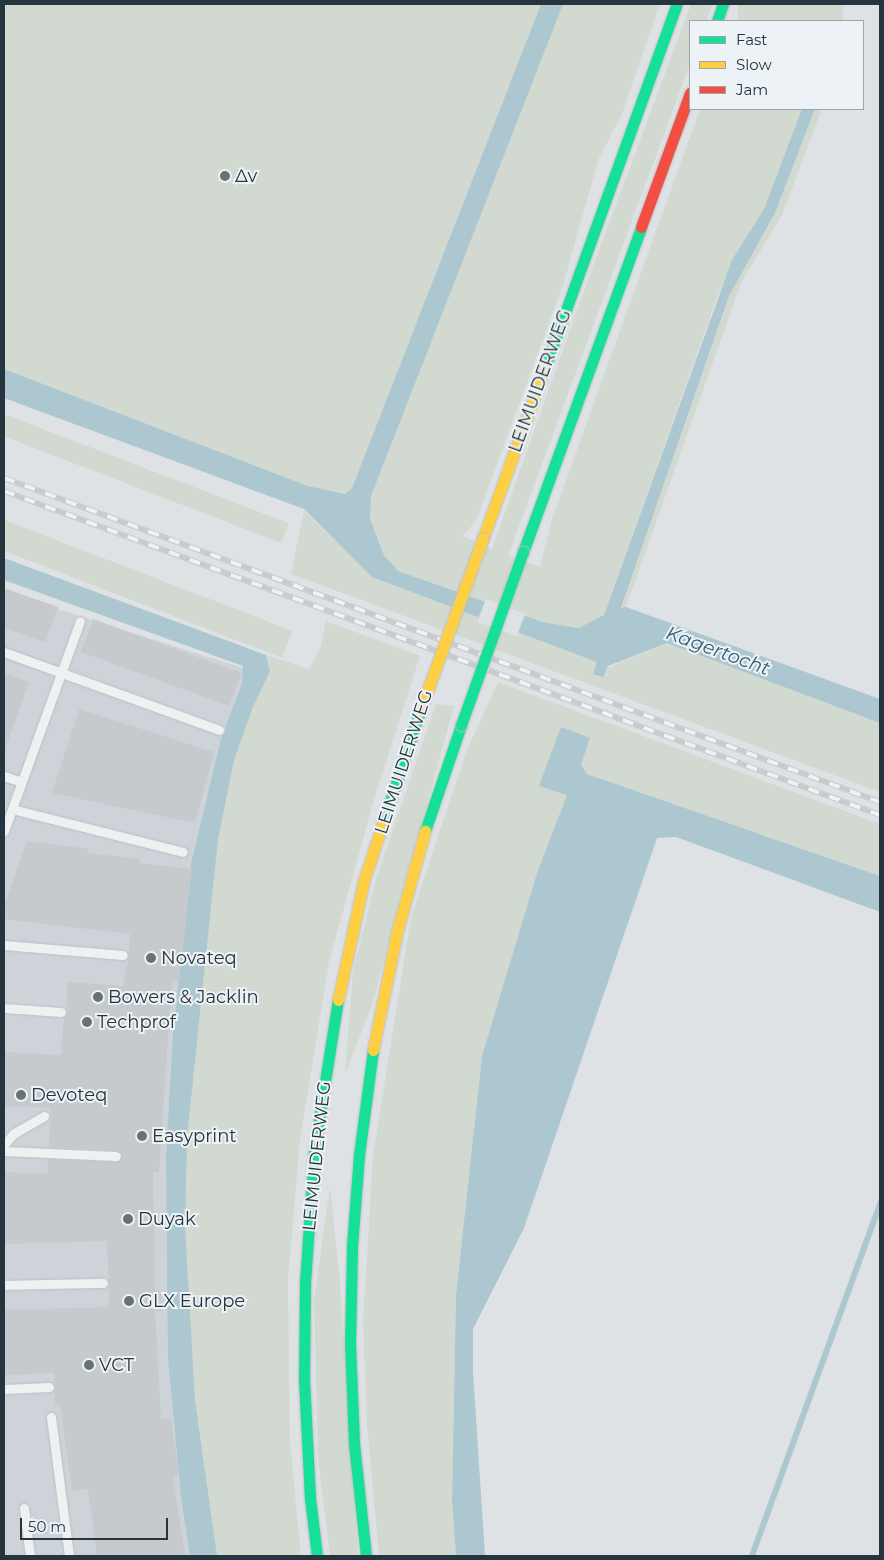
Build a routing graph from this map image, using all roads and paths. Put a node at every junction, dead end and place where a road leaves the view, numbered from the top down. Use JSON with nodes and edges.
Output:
{"nodes":[{"id":1,"x":678,"y":4,"type":"edge"},
{"id":2,"x":723,"y":4,"type":"edge"},
{"id":3,"x":716,"y":20,"type":"edge"},
{"id":4,"x":689,"y":96,"type":"edge"},
{"id":5,"x":80,"y":621,"type":"dead end"},
{"id":6,"x":4,"y":652,"type":"edge"},
{"id":7,"x":60,"y":674,"type":"junction"},
{"id":8,"x":219,"y":730,"type":"dead end"},
{"id":9,"x":4,"y":776,"type":"edge"},
{"id":10,"x":21,"y":782,"type":"junction"},
{"id":11,"x":12,"y":809,"type":"junction"},
{"id":12,"x":4,"y":831,"type":"edge"},
{"id":13,"x":183,"y":852,"type":"dead end"},
{"id":14,"x":4,"y":945,"type":"edge"},
{"id":15,"x":123,"y":954,"type":"dead end"},
{"id":16,"x":4,"y":1008,"type":"edge"},
{"id":17,"x":61,"y":1012,"type":"dead end"},
{"id":18,"x":44,"y":1116,"type":"dead end"},
{"id":19,"x":4,"y":1145,"type":"edge"},
{"id":20,"x":4,"y":1151,"type":"edge"},
{"id":21,"x":116,"y":1156,"type":"dead end"},
{"id":22,"x":103,"y":1283,"type":"dead end"},
{"id":23,"x":4,"y":1285,"type":"edge"},
{"id":24,"x":49,"y":1387,"type":"dead end"},
{"id":25,"x":4,"y":1390,"type":"edge"},
{"id":26,"x":51,"y":1417,"type":"dead end"},
{"id":27,"x":24,"y":1508,"type":"dead end"},
{"id":28,"x":30,"y":1556,"type":"edge"},
{"id":29,"x":69,"y":1556,"type":"edge"},
{"id":30,"x":317,"y":1556,"type":"edge"},
{"id":31,"x":366,"y":1556,"type":"edge"}],
"edges":[{"from":1,"to":30,"type":"main road","name":"LEIMUIDERWEG","bridge":true},
{"from":2,"to":3,"type":"main road"},
{"from":4,"to":31,"type":"main road","bridge":true},
{"from":5,"to":7,"type":"lane"},
{"from":6,"to":7,"type":"lane"},
{"from":7,"to":8,"type":"lane"},
{"from":7,"to":10,"type":"lane"},
{"from":9,"to":10,"type":"lane"},
{"from":10,"to":11,"type":"lane"},
{"from":11,"to":12,"type":"lane"},
{"from":11,"to":13,"type":"lane"},
{"from":14,"to":15,"type":"lane"},
{"from":16,"to":17,"type":"lane"},
{"from":18,"to":19,"type":"lane"},
{"from":20,"to":21,"type":"lane"},
{"from":22,"to":23,"type":"lane"},
{"from":24,"to":25,"type":"lane"},
{"from":26,"to":29,"type":"lane"},
{"from":27,"to":28,"type":"lane"}]}
